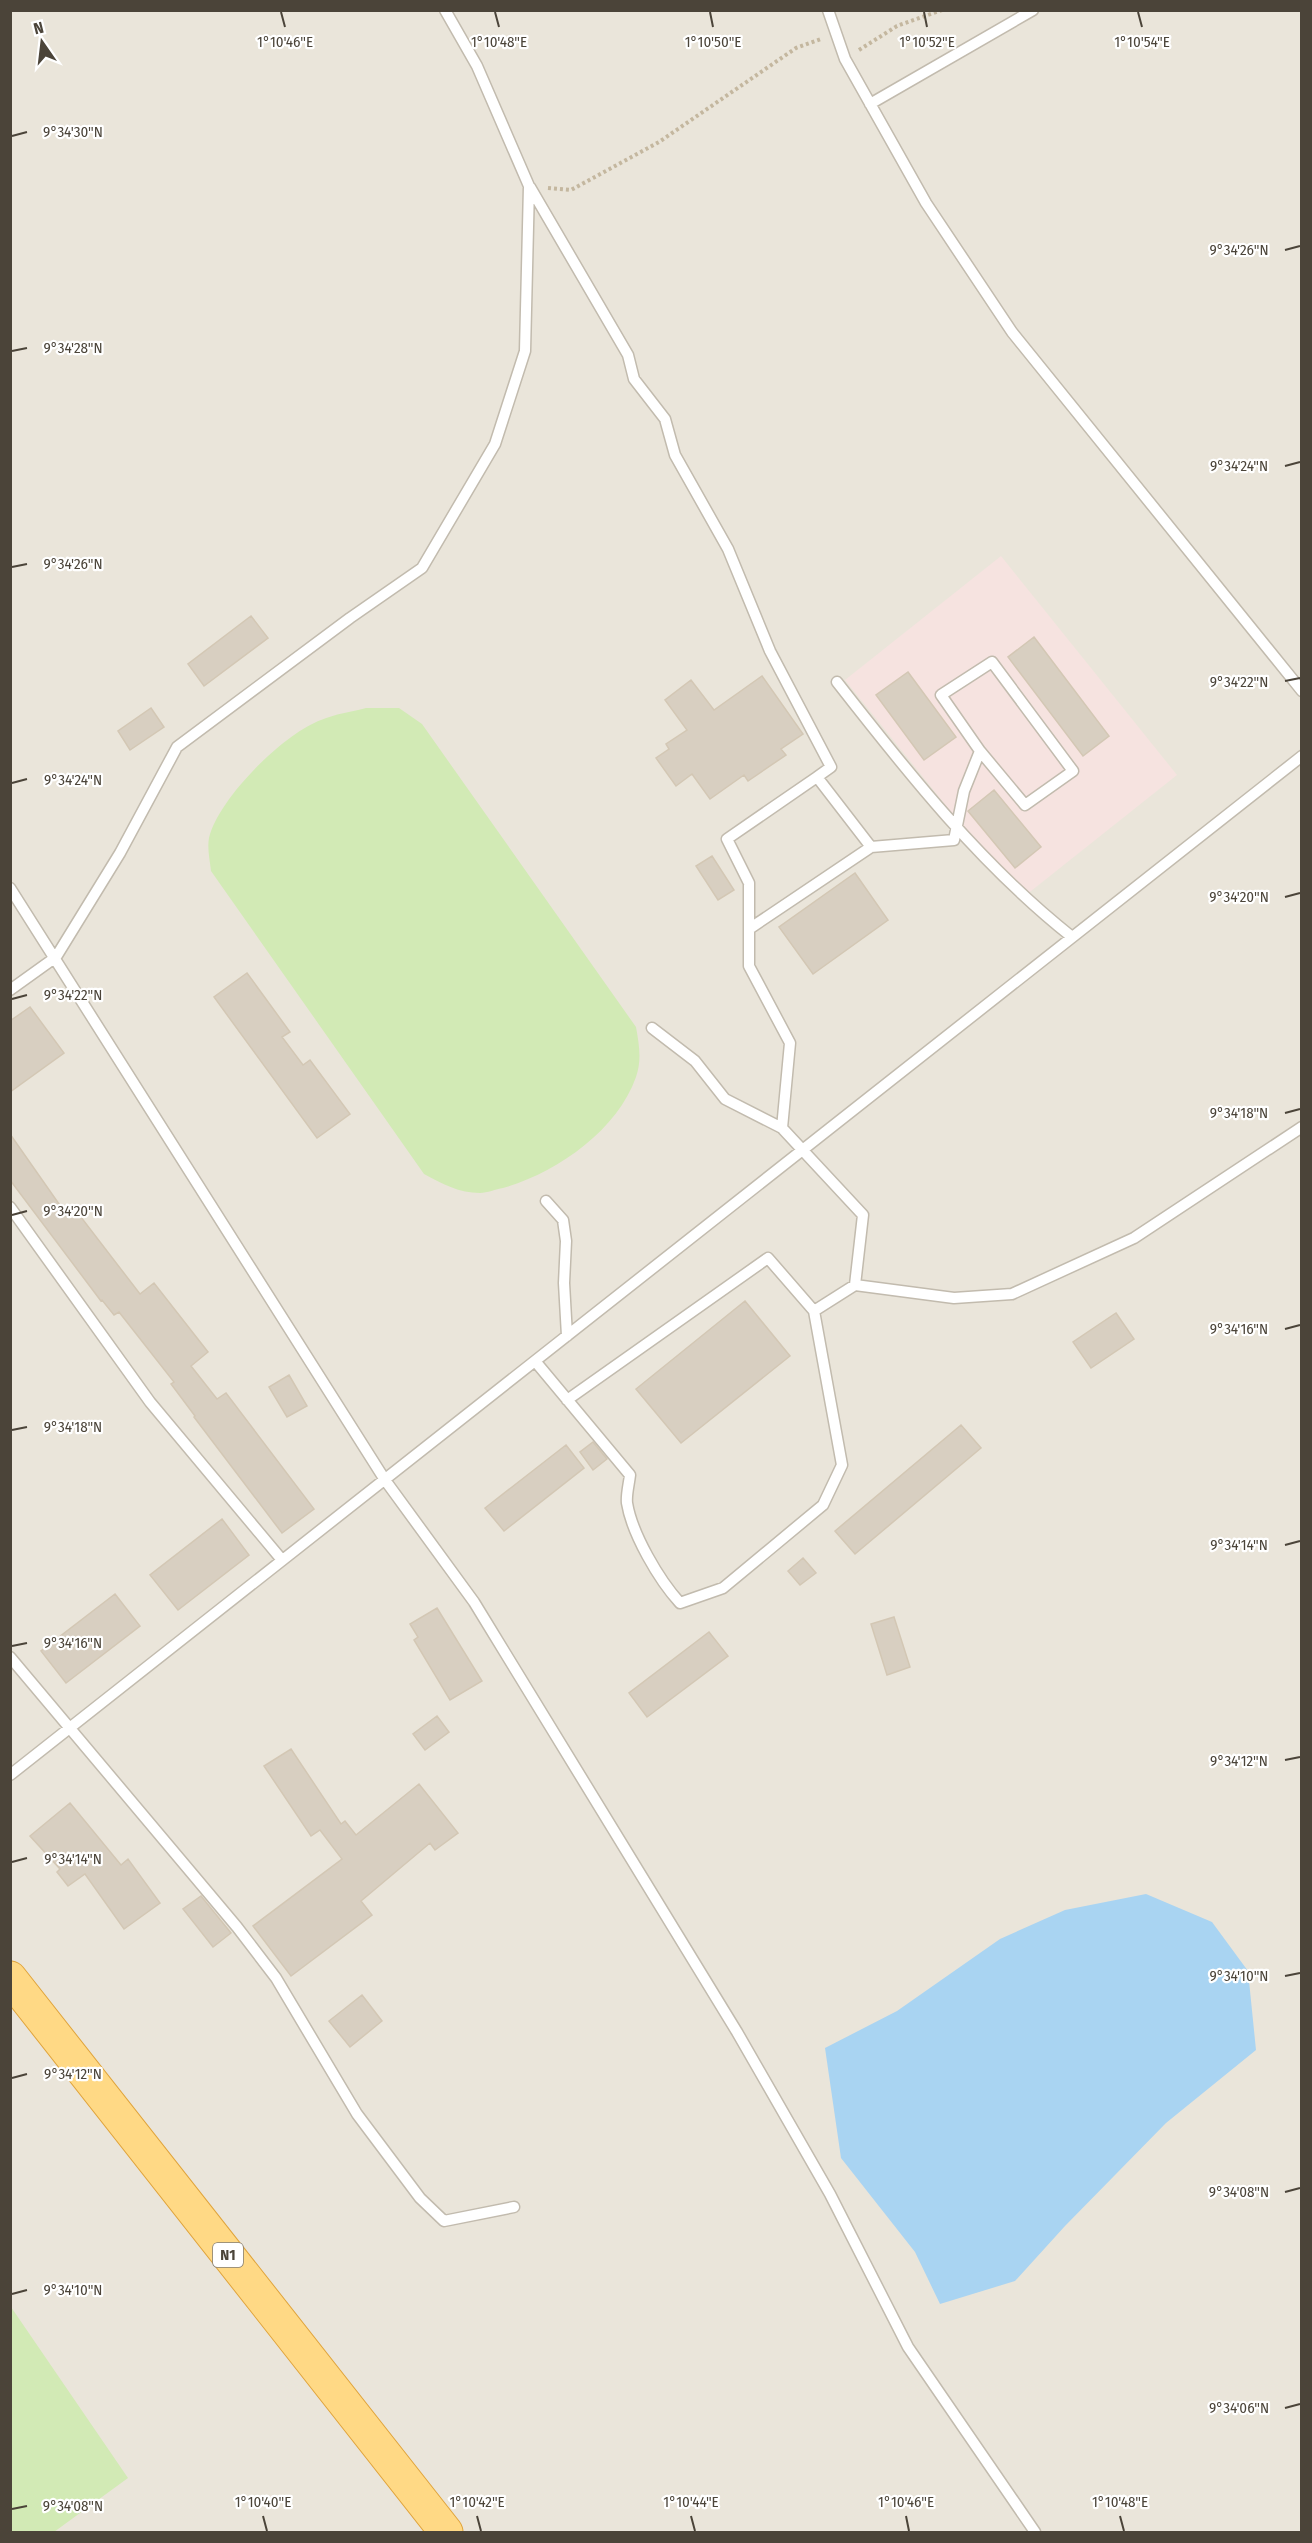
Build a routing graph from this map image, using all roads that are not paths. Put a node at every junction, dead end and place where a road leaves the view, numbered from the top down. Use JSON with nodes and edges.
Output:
{"nodes":[{"id":1,"x":445,"y":10,"type":"edge"},
{"id":2,"x":828,"y":10,"type":"edge"},
{"id":3,"x":1033,"y":10,"type":"edge"},
{"id":4,"x":870,"y":104,"type":"junction"},
{"id":5,"x":529,"y":186,"type":"junction"},
{"id":6,"x":837,"y":682,"type":"dead end"},
{"id":7,"x":1302,"y":691,"type":"edge"},
{"id":8,"x":980,"y":751,"type":"junction"},
{"id":9,"x":1302,"y":756,"type":"edge"},
{"id":10,"x":817,"y":777,"type":"junction"},
{"id":11,"x":957,"y":826,"type":"junction"},
{"id":12,"x":871,"y":847,"type":"junction"},
{"id":13,"x":10,"y":888,"type":"edge"},
{"id":14,"x":749,"y":929,"type":"junction"},
{"id":15,"x":1072,"y":937,"type":"junction"},
{"id":16,"x":56,"y":957,"type":"junction"},
{"id":17,"x":10,"y":990,"type":"edge"},
{"id":18,"x":652,"y":1028,"type":"dead end"},
{"id":19,"x":1302,"y":1127,"type":"edge"},
{"id":20,"x":782,"y":1128,"type":"junction"},
{"id":21,"x":803,"y":1150,"type":"junction"},
{"id":22,"x":546,"y":1201,"type":"dead end"},
{"id":23,"x":10,"y":1207,"type":"edge"},
{"id":24,"x":855,"y":1286,"type":"junction"},
{"id":25,"x":814,"y":1311,"type":"junction"},
{"id":26,"x":567,"y":1336,"type":"junction"},
{"id":27,"x":535,"y":1361,"type":"junction"},
{"id":28,"x":567,"y":1400,"type":"junction"},
{"id":29,"x":385,"y":1480,"type":"junction"},
{"id":30,"x":282,"y":1560,"type":"junction"},
{"id":31,"x":10,"y":1656,"type":"edge"},
{"id":32,"x":70,"y":1728,"type":"junction"},
{"id":33,"x":10,"y":1775,"type":"edge"},
{"id":34,"x":10,"y":1978,"type":"edge"},
{"id":35,"x":514,"y":2207,"type":"dead end"},
{"id":36,"x":446,"y":2532,"type":"edge"},
{"id":37,"x":1035,"y":2532,"type":"edge"}],
"edges":[{"from":1,"to":5,"type":"lane"},
{"from":2,"to":4,"type":"lane"},
{"from":3,"to":4,"type":"lane"},
{"from":4,"to":7,"type":"lane"},
{"from":5,"to":10,"type":"lane"},
{"from":5,"to":16,"type":"lane"},
{"from":6,"to":11,"type":"lane"},
{"from":8,"to":8,"type":"lane"},
{"from":8,"to":11,"type":"lane"},
{"from":9,"to":15,"type":"lane"},
{"from":10,"to":12,"type":"lane"},
{"from":10,"to":14,"type":"lane"},
{"from":11,"to":12,"type":"lane"},
{"from":11,"to":15,"type":"lane"},
{"from":12,"to":14,"type":"lane"},
{"from":13,"to":16,"type":"lane"},
{"from":14,"to":20,"type":"lane"},
{"from":15,"to":21,"type":"lane"},
{"from":16,"to":17,"type":"lane"},
{"from":16,"to":29,"type":"lane"},
{"from":18,"to":20,"type":"lane"},
{"from":19,"to":24,"type":"lane"},
{"from":20,"to":21,"type":"lane"},
{"from":21,"to":24,"type":"lane"},
{"from":21,"to":26,"type":"lane"},
{"from":22,"to":26,"type":"lane"},
{"from":23,"to":30,"type":"lane"},
{"from":24,"to":25,"type":"lane"},
{"from":25,"to":28,"type":"lane"},
{"from":25,"to":28,"type":"lane"},
{"from":26,"to":27,"type":"lane"},
{"from":27,"to":28,"type":"lane"},
{"from":27,"to":29,"type":"lane"},
{"from":29,"to":30,"type":"lane"},
{"from":29,"to":37,"type":"lane"},
{"from":30,"to":32,"type":"lane"},
{"from":31,"to":32,"type":"lane"},
{"from":32,"to":33,"type":"lane"},
{"from":32,"to":35,"type":"lane"},
{"from":34,"to":36,"type":"highway","number":"N1"}]}
